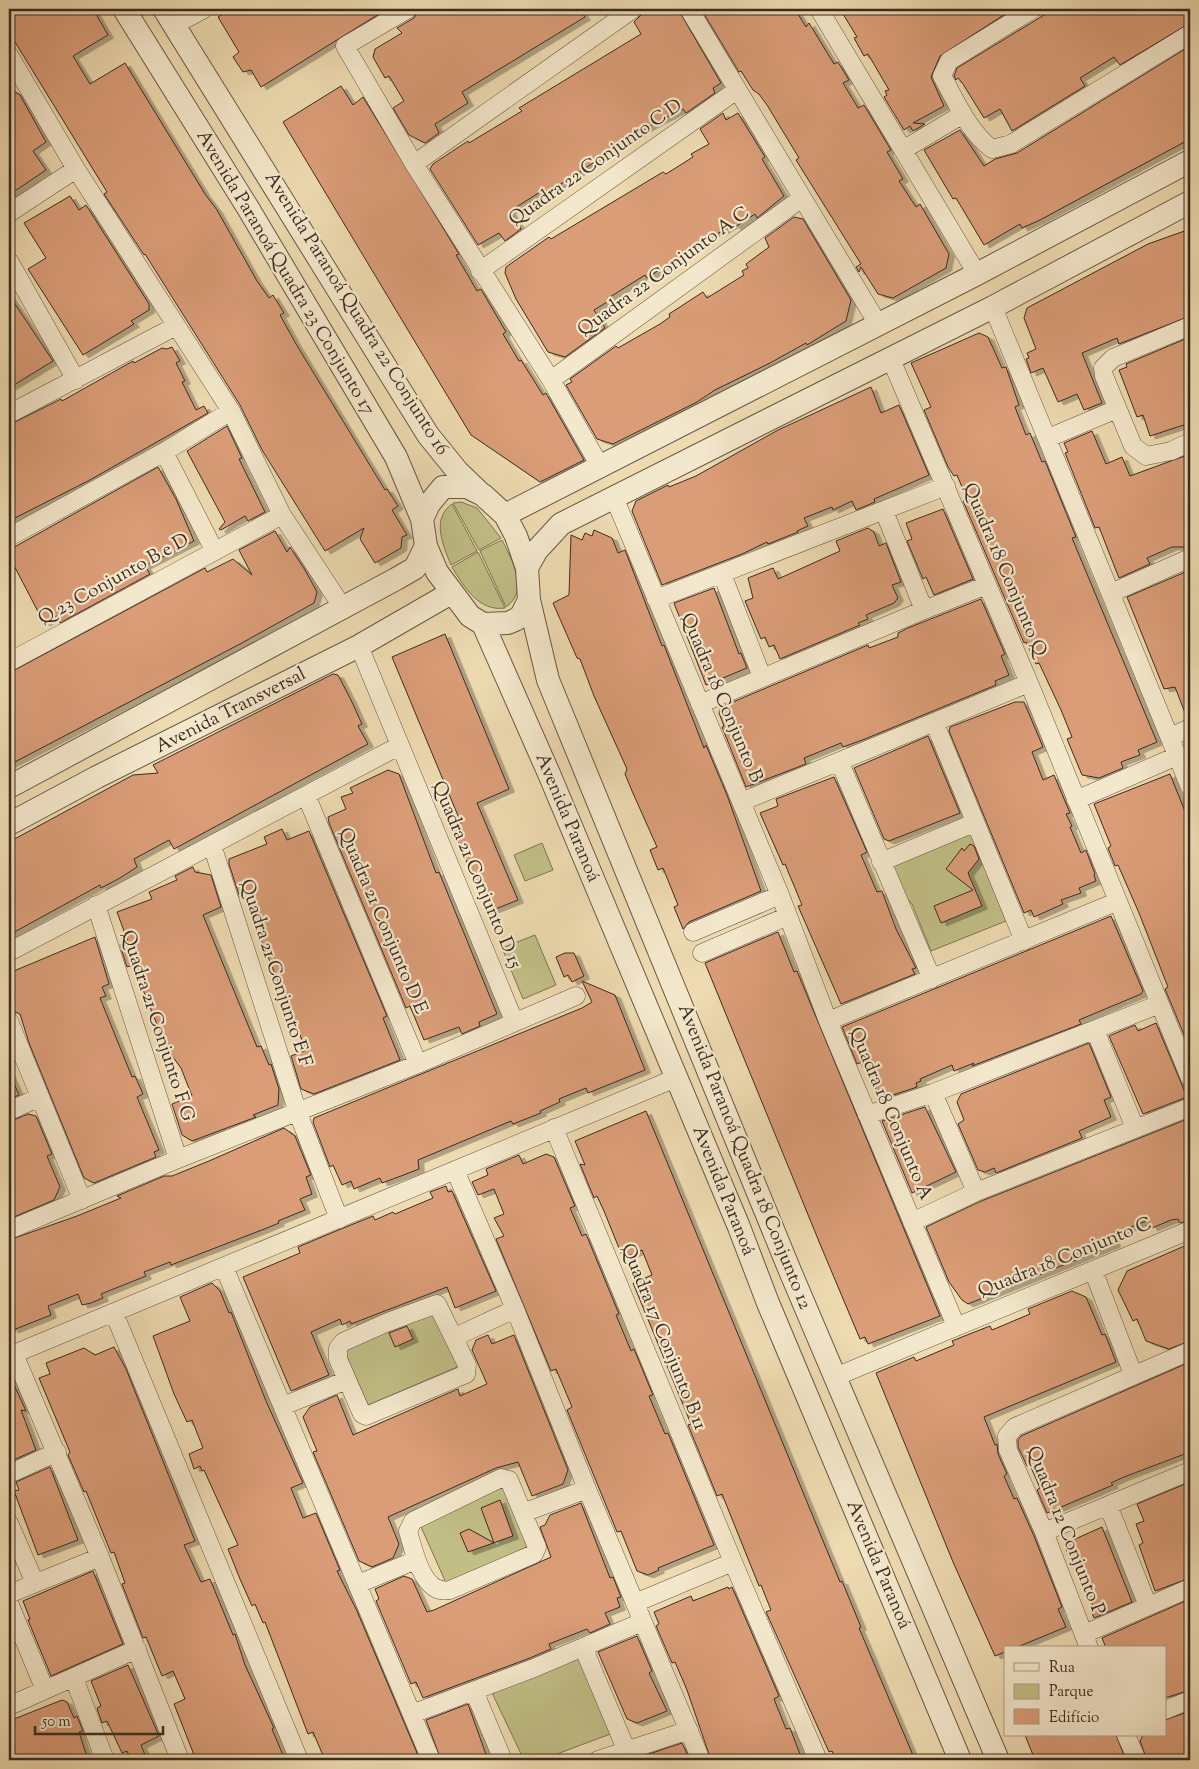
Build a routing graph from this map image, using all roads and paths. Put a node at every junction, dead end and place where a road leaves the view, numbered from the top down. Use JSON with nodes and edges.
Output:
{"nodes":[{"id":1,"x":124,"y":9,"type":"edge"},
{"id":2,"x":204,"y":9,"type":"edge"},
{"id":3,"x":408,"y":9,"type":"edge"},
{"id":4,"x":633,"y":9,"type":"edge"},
{"id":5,"x":689,"y":9,"type":"edge"},
{"id":6,"x":819,"y":9,"type":"edge"},
{"id":7,"x":1033,"y":9,"type":"edge"},
{"id":8,"x":169,"y":17,"type":"edge"},
{"id":9,"x":1190,"y":34,"type":"edge"},
{"id":10,"x":9,"y":54,"type":"edge"},
{"id":11,"x":16,"y":82,"type":"edge"},
{"id":12,"x":737,"y":90,"type":"junction"},
{"id":13,"x":225,"y":105,"type":"junction"},
{"id":14,"x":963,"y":114,"type":"junction"},
{"id":15,"x":193,"y":119,"type":"junction"},
{"id":16,"x":902,"y":150,"type":"junction"},
{"id":17,"x":1188,"y":163,"type":"edge"},
{"id":18,"x":414,"y":164,"type":"junction"},
{"id":19,"x":76,"y":169,"type":"junction"},
{"id":20,"x":802,"y":198,"type":"junction"},
{"id":21,"x":1190,"y":202,"type":"edge"},
{"id":22,"x":9,"y":214,"type":"edge"},
{"id":23,"x":9,"y":260,"type":"edge"},
{"id":24,"x":480,"y":271,"type":"junction"},
{"id":25,"x":977,"y":274,"type":"junction"},
{"id":26,"x":993,"y":307,"type":"junction"},
{"id":27,"x":878,"y":324,"type":"junction"},
{"id":28,"x":176,"y":326,"type":"junction"},
{"id":29,"x":1190,"y":326,"type":"edge"},
{"id":30,"x":890,"y":357,"type":"junction"},
{"id":31,"x":76,"y":380,"type":"junction"},
{"id":32,"x":551,"y":380,"type":"junction"},
{"id":33,"x":756,"y":387,"type":"junction"},
{"id":34,"x":713,"y":409,"type":"junction"},
{"id":35,"x":1117,"y":409,"type":"junction"},
{"id":36,"x":230,"y":411,"type":"junction"},
{"id":37,"x":9,"y":414,"type":"edge"},
{"id":38,"x":774,"y":416,"type":"junction"},
{"id":39,"x":1048,"y":438,"type":"junction"},
{"id":40,"x":726,"y":441,"type":"junction"},
{"id":41,"x":1190,"y":442,"type":"edge"},
{"id":42,"x":164,"y":452,"type":"junction"},
{"id":43,"x":602,"y":468,"type":"junction"},
{"id":44,"x":946,"y":486,"type":"junction"},
{"id":45,"x":483,"y":495,"type":"junction"},
{"id":46,"x":614,"y":497,"type":"junction"},
{"id":47,"x":884,"y":511,"type":"junction"},
{"id":48,"x":282,"y":515,"type":"junction"},
{"id":49,"x":505,"y":515,"type":"junction"},
{"id":50,"x":422,"y":519,"type":"junction"},
{"id":51,"x":9,"y":537,"type":"edge"},
{"id":52,"x":426,"y":546,"type":"junction"},
{"id":53,"x":214,"y":550,"type":"junction"},
{"id":54,"x":1190,"y":558,"type":"edge"},
{"id":55,"x":527,"y":568,"type":"junction"},
{"id":56,"x":722,"y":574,"type":"junction"},
{"id":57,"x":987,"y":585,"type":"junction"},
{"id":58,"x":451,"y":593,"type":"junction"},
{"id":59,"x":1111,"y":593,"type":"junction"},
{"id":60,"x":656,"y":599,"type":"junction"},
{"id":61,"x":529,"y":600,"type":"junction"},
{"id":62,"x":342,"y":608,"type":"junction"},
{"id":63,"x":924,"y":610,"type":"junction"},
{"id":64,"x":483,"y":624,"type":"junction"},
{"id":65,"x":359,"y":646,"type":"junction"},
{"id":66,"x":9,"y":662,"type":"edge"},
{"id":67,"x":762,"y":677,"type":"junction"},
{"id":68,"x":1029,"y":684,"type":"junction"},
{"id":69,"x":166,"y":701,"type":"junction"},
{"id":70,"x":700,"y":704,"type":"junction"},
{"id":71,"x":126,"y":724,"type":"junction"},
{"id":72,"x":935,"y":724,"type":"junction"},
{"id":73,"x":1190,"y":728,"type":"edge"},
{"id":74,"x":187,"y":733,"type":"junction"},
{"id":75,"x":1170,"y":737,"type":"junction"},
{"id":76,"x":399,"y":746,"type":"junction"},
{"id":77,"x":143,"y":754,"type":"junction"},
{"id":78,"x":1177,"y":756,"type":"junction"},
{"id":79,"x":840,"y":763,"type":"junction"},
{"id":80,"x":9,"y":787,"type":"edge"},
{"id":81,"x":1190,"y":787,"type":"edge"},
{"id":82,"x":306,"y":795,"type":"junction"},
{"id":83,"x":1076,"y":800,"type":"junction"},
{"id":84,"x":741,"y":802,"type":"junction"},
{"id":85,"x":974,"y":823,"type":"junction"},
{"id":86,"x":9,"y":824,"type":"edge"},
{"id":87,"x":212,"y":846,"type":"junction"},
{"id":88,"x":881,"y":862,"type":"junction"},
{"id":89,"x":780,"y":895,"type":"junction"},
{"id":90,"x":1116,"y":902,"type":"junction"},
{"id":91,"x":96,"y":905,"type":"junction"},
{"id":92,"x":788,"y":916,"type":"junction"},
{"id":93,"x":693,"y":932,"type":"dead end"},
{"id":94,"x":1024,"y":941,"type":"junction"},
{"id":95,"x":9,"y":952,"type":"edge"},
{"id":96,"x":702,"y":953,"type":"dead end"},
{"id":97,"x":932,"y":979,"type":"junction"},
{"id":98,"x":576,"y":996,"type":"dead end"},
{"id":99,"x":1160,"y":1004,"type":"junction"},
{"id":100,"x":9,"y":1021,"type":"edge"},
{"id":101,"x":514,"y":1021,"type":"junction"},
{"id":102,"x":828,"y":1021,"type":"junction"},
{"id":103,"x":1095,"y":1030,"type":"junction"},
{"id":104,"x":418,"y":1064,"type":"junction"},
{"id":105,"x":676,"y":1078,"type":"junction"},
{"id":106,"x":1190,"y":1078,"type":"edge"},
{"id":107,"x":933,"y":1093,"type":"junction"},
{"id":108,"x":40,"y":1097,"type":"junction"},
{"id":109,"x":1190,"y":1107,"type":"edge"},
{"id":110,"x":9,"y":1111,"type":"edge"},
{"id":111,"x":298,"y":1113,"type":"junction"},
{"id":112,"x":867,"y":1115,"type":"junction"},
{"id":113,"x":554,"y":1128,"type":"junction"},
{"id":114,"x":1135,"y":1128,"type":"junction"},
{"id":115,"x":178,"y":1159,"type":"junction"},
{"id":116,"x":455,"y":1170,"type":"junction"},
{"id":117,"x":976,"y":1192,"type":"junction"},
{"id":118,"x":82,"y":1200,"type":"junction"},
{"id":119,"x":768,"y":1212,"type":"junction"},
{"id":120,"x":340,"y":1219,"type":"junction"},
{"id":121,"x":912,"y":1222,"type":"junction"},
{"id":122,"x":739,"y":1227,"type":"junction"},
{"id":123,"x":9,"y":1230,"type":"edge"},
{"id":124,"x":1190,"y":1230,"type":"edge"},
{"id":125,"x":224,"y":1267,"type":"junction"},
{"id":126,"x":1093,"y":1270,"type":"junction"},
{"id":127,"x":790,"y":1271,"type":"junction"},
{"id":128,"x":758,"y":1279,"type":"junction"},
{"id":129,"x":515,"y":1309,"type":"junction"},
{"id":130,"x":114,"y":1313,"type":"junction"},
{"id":131,"x":956,"y":1326,"type":"junction"},
{"id":132,"x":455,"y":1336,"type":"junction"},
{"id":133,"x":1190,"y":1351,"type":"edge"},
{"id":134,"x":11,"y":1355,"type":"edge"},
{"id":135,"x":1132,"y":1374,"type":"junction"},
{"id":136,"x":835,"y":1377,"type":"junction"},
{"id":137,"x":346,"y":1380,"type":"junction"},
{"id":138,"x":283,"y":1406,"type":"junction"},
{"id":139,"x":56,"y":1452,"type":"junction"},
{"id":140,"x":1190,"y":1471,"type":"edge"},
{"id":141,"x":9,"y":1474,"type":"edge"},
{"id":142,"x":587,"y":1489,"type":"junction"},
{"id":143,"x":1108,"y":1505,"type":"junction"},
{"id":144,"x":523,"y":1513,"type":"junction"},
{"id":145,"x":9,"y":1523,"type":"edge"},
{"id":146,"x":1044,"y":1532,"type":"junction"},
{"id":147,"x":100,"y":1557,"type":"junction"},
{"id":148,"x":416,"y":1560,"type":"junction"},
{"id":149,"x":733,"y":1562,"type":"junction"},
{"id":150,"x":35,"y":1583,"type":"junction"},
{"id":151,"x":358,"y":1584,"type":"junction"},
{"id":152,"x":1190,"y":1588,"type":"edge"},
{"id":153,"x":9,"y":1594,"type":"edge"},
{"id":154,"x":9,"y":1603,"type":"edge"},
{"id":155,"x":634,"y":1603,"type":"junction"},
{"id":156,"x":1148,"y":1606,"type":"junction"},
{"id":157,"x":642,"y":1622,"type":"junction"},
{"id":158,"x":1086,"y":1641,"type":"edge"},
{"id":159,"x":583,"y":1647,"type":"junction"},
{"id":160,"x":137,"y":1649,"type":"junction"},
{"id":161,"x":74,"y":1678,"type":"junction"},
{"id":162,"x":45,"y":1690,"type":"junction"},
{"id":163,"x":474,"y":1691,"type":"junction"},
{"id":164,"x":1190,"y":1700,"type":"edge"},
{"id":165,"x":9,"y":1706,"type":"edge"},
{"id":166,"x":1166,"y":1710,"type":"edge"},
{"id":167,"x":412,"y":1714,"type":"junction"},
{"id":168,"x":689,"y":1730,"type":"junction"},
{"id":169,"x":1126,"y":1736,"type":"edge"},
{"id":170,"x":626,"y":1749,"type":"junction"},
{"id":171,"x":106,"y":1760,"type":"edge"},
{"id":172,"x":178,"y":1760,"type":"edge"},
{"id":173,"x":299,"y":1760,"type":"edge"},
{"id":174,"x":431,"y":1760,"type":"edge"},
{"id":175,"x":503,"y":1760,"type":"edge"},
{"id":176,"x":598,"y":1760,"type":"edge"},
{"id":177,"x":701,"y":1760,"type":"edge"},
{"id":178,"x":818,"y":1760,"type":"edge"},
{"id":179,"x":960,"y":1760,"type":"edge"},
{"id":180,"x":998,"y":1760,"type":"edge"},
{"id":181,"x":1137,"y":1760,"type":"edge"}],
"edges":[{"from":1,"to":15,"type":"street","name":"Avenida Paranoá Quadra 23 Conjunto 17"},
{"from":2,"to":8,"type":"street"},
{"from":3,"to":18,"type":"street"},
{"from":4,"to":18,"type":"street"},
{"from":5,"to":12,"type":"street"},
{"from":6,"to":16,"type":"street"},
{"from":7,"to":14,"type":"street"},
{"from":8,"to":13,"type":"street","name":"Avenida Paranoá Quadra 22 Conjunto 16"},
{"from":9,"to":14,"type":"street"},
{"from":10,"to":11,"type":"street"},
{"from":11,"to":19,"type":"street"},
{"from":12,"to":20,"type":"street"},
{"from":12,"to":24,"type":"street","name":"Quadra 22 Conjunto C D"},
{"from":13,"to":15,"type":"street"},
{"from":13,"to":45,"type":"street","name":"Avenida Paranoá Quadra 22 Conjunto 16"},
{"from":14,"to":16,"type":"street"},
{"from":15,"to":50,"type":"street","name":"Avenida Paranoá Quadra 23 Conjunto 17"},
{"from":16,"to":25,"type":"street"},
{"from":17,"to":25,"type":"street"},
{"from":18,"to":24,"type":"street"},
{"from":19,"to":22,"type":"street"},
{"from":19,"to":28,"type":"street"},
{"from":20,"to":27,"type":"street"},
{"from":20,"to":32,"type":"street","name":"Quadra 22 Conjunto A C"},
{"from":21,"to":26,"type":"street"},
{"from":23,"to":31,"type":"street"},
{"from":24,"to":32,"type":"street"},
{"from":25,"to":27,"type":"street"},
{"from":26,"to":30,"type":"street"},
{"from":26,"to":39,"type":"street"},
{"from":27,"to":33,"type":"street"},
{"from":28,"to":31,"type":"street"},
{"from":28,"to":36,"type":"street"},
{"from":29,"to":35,"type":"street"},
{"from":30,"to":38,"type":"street"},
{"from":30,"to":44,"type":"street","name":"Quadra 18 Conjunto Q"},
{"from":31,"to":37,"type":"street"},
{"from":32,"to":43,"type":"street"},
{"from":33,"to":34,"type":"street"},
{"from":33,"to":38,"type":"street"},
{"from":34,"to":40,"type":"street"},
{"from":34,"to":43,"type":"street"},
{"from":35,"to":39,"type":"street"},
{"from":35,"to":41,"type":"street"},
{"from":36,"to":42,"type":"street"},
{"from":36,"to":48,"type":"street"},
{"from":38,"to":40,"type":"street"},
{"from":39,"to":59,"type":"street"},
{"from":40,"to":46,"type":"street"},
{"from":42,"to":51,"type":"street"},
{"from":42,"to":53,"type":"street"},
{"from":43,"to":49,"type":"street"},
{"from":44,"to":47,"type":"street"},
{"from":44,"to":57,"type":"street","name":"Quadra 18 Conjunto Q"},
{"from":45,"to":49,"type":"street"},
{"from":45,"to":50,"type":"street"},
{"from":46,"to":55,"type":"street"},
{"from":46,"to":60,"type":"street","name":"Quadra 18 Conjunto B"},
{"from":47,"to":56,"type":"street"},
{"from":47,"to":63,"type":"street"},
{"from":48,"to":53,"type":"street","name":"Q 23 Conjunto B e D"},
{"from":48,"to":62,"type":"street"},
{"from":49,"to":55,"type":"street"},
{"from":50,"to":52,"type":"street"},
{"from":52,"to":58,"type":"street"},
{"from":52,"to":62,"type":"street","name":"Avenida Transversal"},
{"from":53,"to":66,"type":"street","name":"Q 23 Conjunto B e D"},
{"from":54,"to":59,"type":"street"},
{"from":55,"to":61,"type":"street"},
{"from":56,"to":60,"type":"street"},
{"from":56,"to":67,"type":"street"},
{"from":57,"to":63,"type":"street"},
{"from":57,"to":68,"type":"street","name":"Quadra 18 Conjunto Q"},
{"from":58,"to":64,"type":"street"},
{"from":58,"to":65,"type":"street","name":"Avenida Transversal"},
{"from":59,"to":75,"type":"street"},
{"from":60,"to":70,"type":"street","name":"Quadra 18 Conjunto B"},
{"from":61,"to":64,"type":"street"},
{"from":61,"to":119,"type":"street","name":"Avenida Paranoá Quadra 18 Conjunto 12"},
{"from":62,"to":69,"type":"street","name":"Avenida Transversal"},
{"from":63,"to":67,"type":"street"},
{"from":64,"to":105,"type":"street","name":"Avenida Paranoá"},
{"from":65,"to":74,"type":"street","name":"Avenida Transversal"},
{"from":65,"to":76,"type":"street","name":"Quadra 21 Conjunto D 15"},
{"from":67,"to":70,"type":"street"},
{"from":68,"to":72,"type":"street"},
{"from":68,"to":83,"type":"street","name":"Quadra 18 Conjunto Q"},
{"from":69,"to":71,"type":"street","name":"Avenida Transversal"},
{"from":69,"to":74,"type":"street"},
{"from":70,"to":84,"type":"street","name":"Quadra 18 Conjunto B"},
{"from":71,"to":77,"type":"street"},
{"from":71,"to":80,"type":"street","name":"Avenida Transversal"},
{"from":72,"to":79,"type":"street"},
{"from":72,"to":85,"type":"street"},
{"from":73,"to":75,"type":"street"},
{"from":74,"to":77,"type":"street","name":"Avenida Transversal"},
{"from":75,"to":78,"type":"street"},
{"from":76,"to":82,"type":"street"},
{"from":76,"to":101,"type":"street","name":"Quadra 21 Conjunto D 15"},
{"from":77,"to":86,"type":"street","name":"Avenida Transversal"},
{"from":78,"to":81,"type":"street"},
{"from":78,"to":83,"type":"street"},
{"from":79,"to":84,"type":"street"},
{"from":79,"to":88,"type":"street"},
{"from":82,"to":87,"type":"street"},
{"from":82,"to":104,"type":"street","name":"Quadra 21 Conjunto D E"},
{"from":83,"to":90,"type":"street","name":"Quadra 18 Conjunto Q"},
{"from":84,"to":89,"type":"street","name":"Quadra 18 Conjunto B"},
{"from":85,"to":88,"type":"street"},
{"from":85,"to":94,"type":"street"},
{"from":87,"to":91,"type":"street"},
{"from":87,"to":111,"type":"street","name":"Quadra 21 Conjunto E F"},
{"from":88,"to":97,"type":"street"},
{"from":89,"to":92,"type":"street","name":"Quadra 18 Conjunto B"},
{"from":89,"to":93,"type":"street"},
{"from":90,"to":94,"type":"street"},
{"from":90,"to":99,"type":"street","name":"Quadra 18 Conjunto Q"},
{"from":91,"to":95,"type":"street"},
{"from":91,"to":115,"type":"street","name":"Quadra 21 Conjunto F G"},
{"from":92,"to":96,"type":"street"},
{"from":92,"to":102,"type":"street","name":"Quadra 18 Conjunto A"},
{"from":94,"to":97,"type":"street"},
{"from":97,"to":102,"type":"street"},
{"from":98,"to":101,"type":"street"},
{"from":99,"to":103,"type":"street"},
{"from":99,"to":106,"type":"street","name":"Quadra 18 Conjunto Q"},
{"from":100,"to":108,"type":"street"},
{"from":101,"to":104,"type":"street"},
{"from":102,"to":112,"type":"street","name":"Quadra 18 Conjunto A"},
{"from":103,"to":107,"type":"street"},
{"from":103,"to":114,"type":"street"},
{"from":104,"to":111,"type":"street"},
{"from":105,"to":113,"type":"street"},
{"from":105,"to":122,"type":"street","name":"Avenida Paranoá"},
{"from":107,"to":112,"type":"street"},
{"from":107,"to":117,"type":"street"},
{"from":108,"to":110,"type":"street"},
{"from":108,"to":118,"type":"street"},
{"from":109,"to":114,"type":"street"},
{"from":111,"to":115,"type":"street"},
{"from":111,"to":120,"type":"street","name":"Quadra 21 Conjunto E F"},
{"from":112,"to":121,"type":"street","name":"Quadra 18 Conjunto A"},
{"from":113,"to":116,"type":"street"},
{"from":113,"to":149,"type":"street","name":"Quadra 17 Conjunto B 11"},
{"from":114,"to":117,"type":"street"},
{"from":115,"to":118,"type":"street"},
{"from":116,"to":120,"type":"street"},
{"from":116,"to":129,"type":"street"},
{"from":117,"to":121,"type":"street"},
{"from":118,"to":123,"type":"street"},
{"from":119,"to":122,"type":"street"},
{"from":119,"to":127,"type":"street","name":"Avenida Paranoá Quadra 18 Conjunto 12"},
{"from":120,"to":125,"type":"street"},
{"from":121,"to":131,"type":"street","name":"Quadra 18 Conjunto A"},
{"from":122,"to":128,"type":"street","name":"Avenida Paranoá"},
{"from":124,"to":126,"type":"street","name":"Quadra 18 Conjunto C"},
{"from":125,"to":130,"type":"street"},
{"from":125,"to":138,"type":"street"},
{"from":126,"to":131,"type":"street","name":"Quadra 18 Conjunto C"},
{"from":126,"to":135,"type":"street"},
{"from":127,"to":128,"type":"street"},
{"from":127,"to":136,"type":"street","name":"Avenida Paranoá Quadra 18 Conjunto 12"},
{"from":128,"to":179,"type":"street","name":"Avenida Paranoá"},
{"from":129,"to":132,"type":"street"},
{"from":129,"to":142,"type":"street"},
{"from":130,"to":134,"type":"street"},
{"from":130,"to":173,"type":"street"},
{"from":131,"to":136,"type":"street","name":"Quadra 18 Conjunto C"},
{"from":132,"to":137,"type":"street"},
{"from":132,"to":137,"type":"street"},
{"from":133,"to":135,"type":"street","name":"Quadra 12 Conjunto P"},
{"from":134,"to":139,"type":"street"},
{"from":135,"to":146,"type":"street","name":"Quadra 12 Conjunto P"},
{"from":136,"to":180,"type":"street","name":"Avenida Paranoá Quadra 18 Conjunto 12"},
{"from":137,"to":138,"type":"street"},
{"from":138,"to":151,"type":"street"},
{"from":139,"to":141,"type":"street"},
{"from":139,"to":147,"type":"street"},
{"from":140,"to":143,"type":"street"},
{"from":142,"to":144,"type":"street"},
{"from":142,"to":155,"type":"street"},
{"from":143,"to":146,"type":"street"},
{"from":143,"to":156,"type":"street"},
{"from":144,"to":148,"type":"street"},
{"from":144,"to":148,"type":"street"},
{"from":145,"to":150,"type":"street"},
{"from":146,"to":158,"type":"street","name":"Quadra 12 Conjunto P"},
{"from":147,"to":150,"type":"street"},
{"from":147,"to":160,"type":"street"},
{"from":148,"to":151,"type":"street"},
{"from":149,"to":155,"type":"street"},
{"from":149,"to":178,"type":"street","name":"Quadra 17 Conjunto B 11"},
{"from":150,"to":153,"type":"street"},
{"from":151,"to":167,"type":"street"},
{"from":152,"to":156,"type":"street"},
{"from":154,"to":162,"type":"street"},
{"from":155,"to":157,"type":"street"},
{"from":156,"to":158,"type":"street"},
{"from":157,"to":159,"type":"street"},
{"from":157,"to":168,"type":"street"},
{"from":159,"to":163,"type":"street"},
{"from":159,"to":170,"type":"street"},
{"from":160,"to":161,"type":"street"},
{"from":160,"to":172,"type":"street"},
{"from":161,"to":162,"type":"street"},
{"from":161,"to":171,"type":"street"},
{"from":162,"to":165,"type":"street"},
{"from":163,"to":167,"type":"street"},
{"from":163,"to":175,"type":"street"},
{"from":164,"to":166,"type":"street"},
{"from":167,"to":174,"type":"street"},
{"from":168,"to":170,"type":"street"},
{"from":168,"to":177,"type":"street"},
{"from":169,"to":181,"type":"street"},
{"from":170,"to":176,"type":"street"}]}
